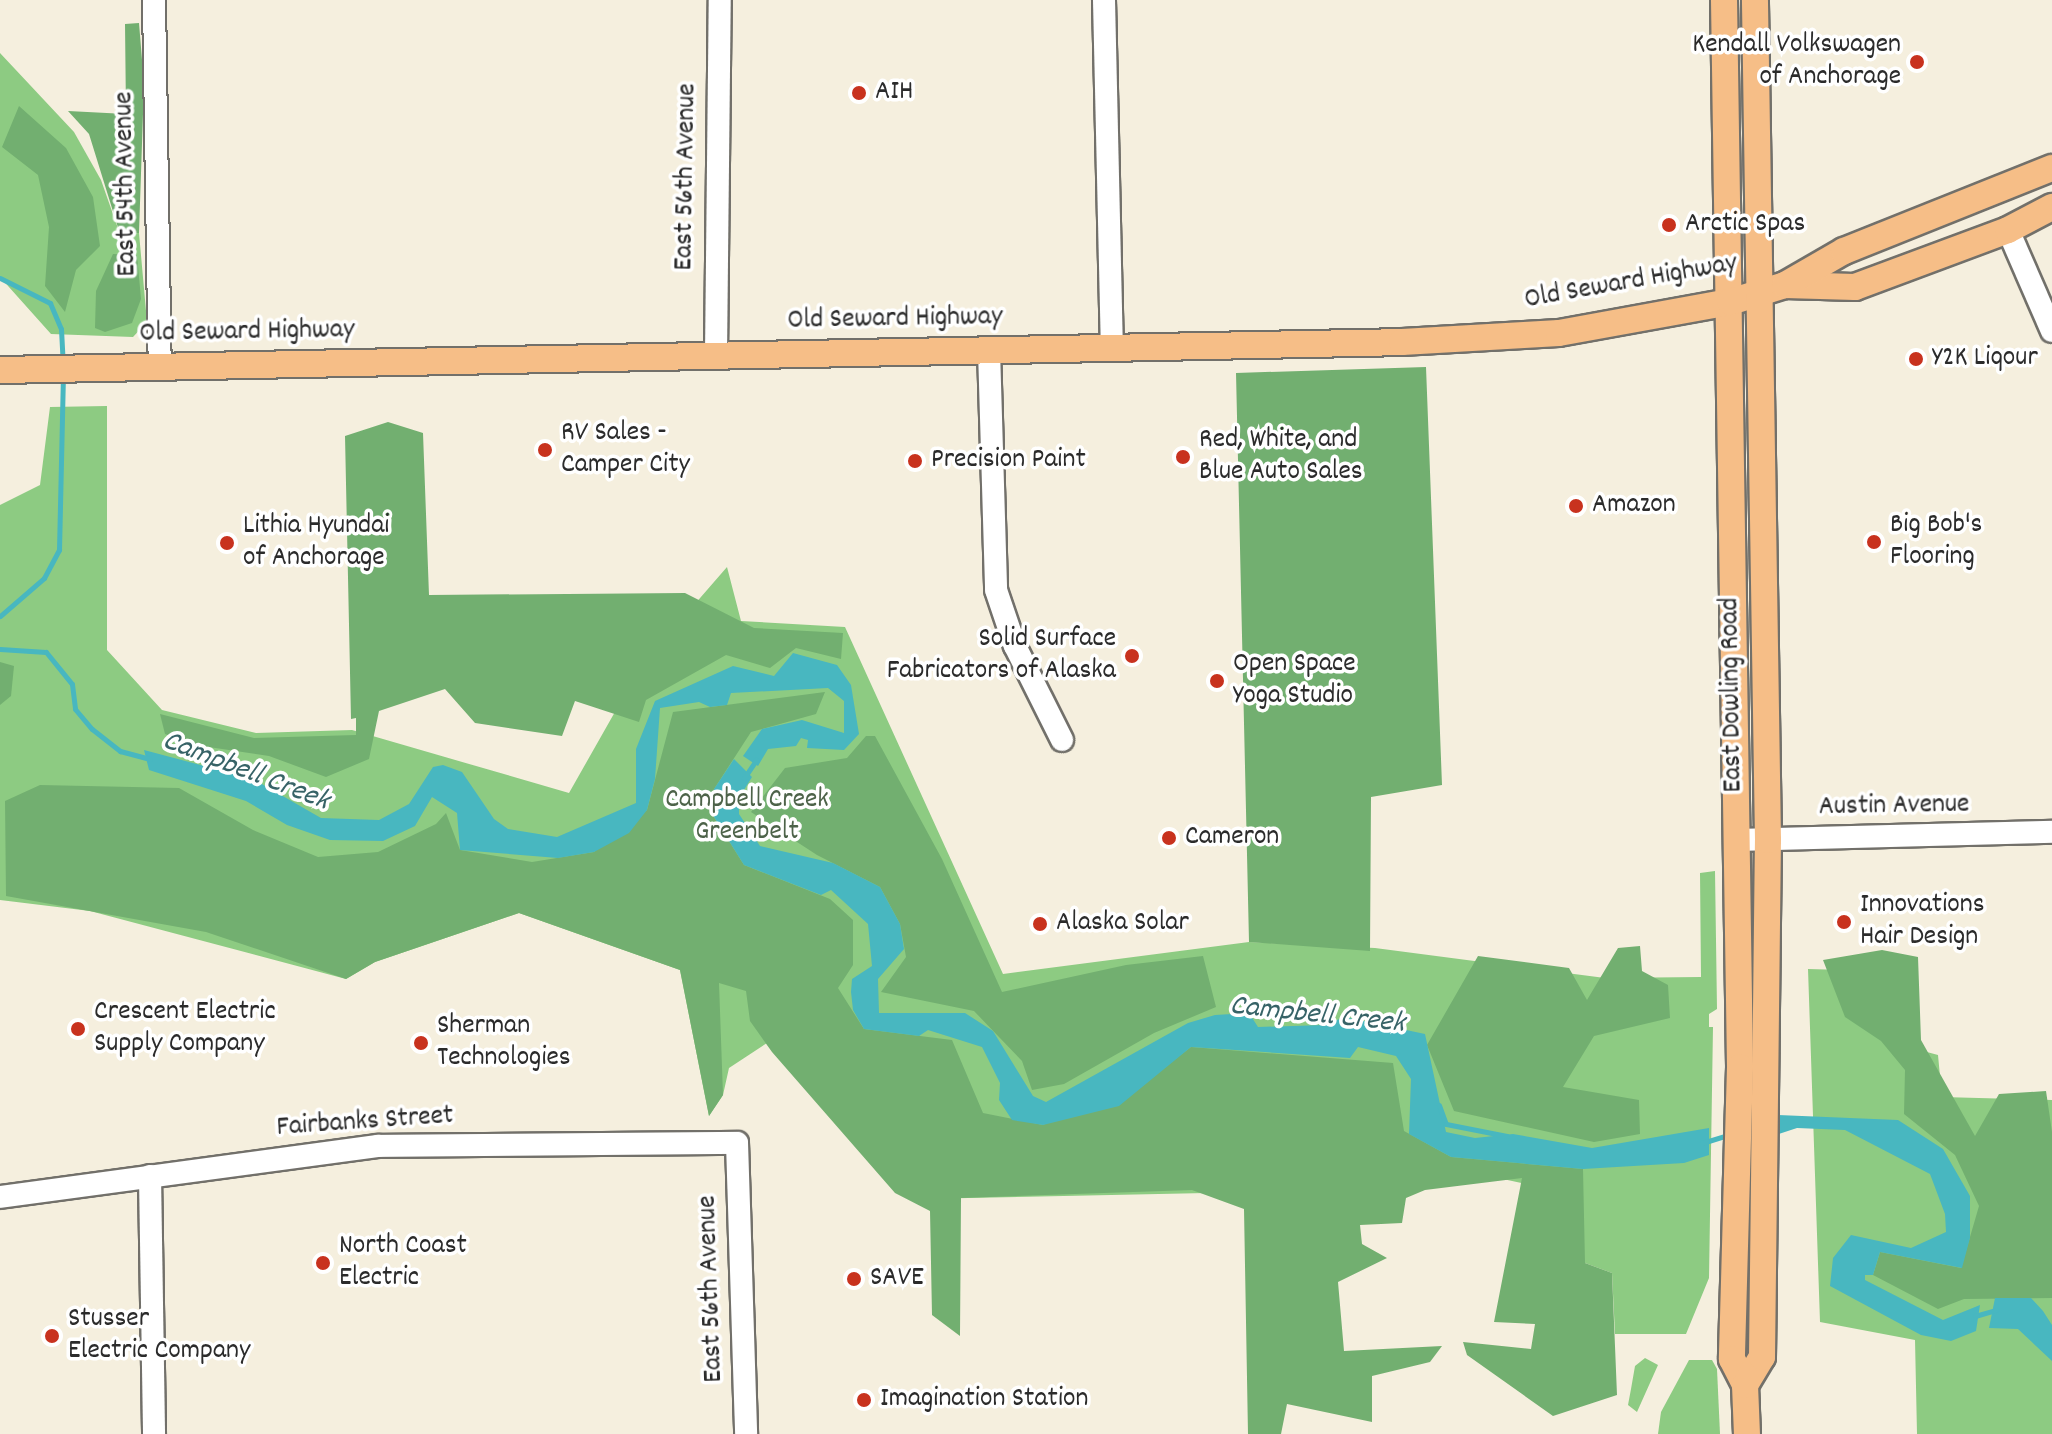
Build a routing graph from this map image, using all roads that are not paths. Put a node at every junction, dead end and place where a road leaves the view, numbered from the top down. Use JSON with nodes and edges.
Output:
{"nodes":[{"id":1,"x":154,"y":0,"type":"edge"},
{"id":2,"x":720,"y":0,"type":"edge"},
{"id":3,"x":1104,"y":0,"type":"edge"},
{"id":4,"x":1724,"y":0,"type":"edge"},
{"id":5,"x":1755,"y":0,"type":"edge"},
{"id":6,"x":2052,"y":168,"type":"edge"},
{"id":7,"x":2052,"y":207,"type":"edge"},
{"id":8,"x":2008,"y":230,"type":"junction"},
{"id":9,"x":1785,"y":285,"type":"junction"},
{"id":10,"x":1759,"y":293,"type":"junction"},
{"id":11,"x":1730,"y":302,"type":"junction"},
{"id":12,"x":2052,"y":331,"type":"edge"},
{"id":13,"x":1112,"y":348,"type":"junction"},
{"id":14,"x":989,"y":350,"type":"junction"},
{"id":15,"x":716,"y":356,"type":"junction"},
{"id":16,"x":160,"y":367,"type":"junction"},
{"id":17,"x":6,"y":370,"type":"edge"},
{"id":18,"x":1062,"y":740,"type":"dead end"},
{"id":19,"x":2052,"y":832,"type":"edge"},
{"id":20,"x":1738,"y":840,"type":"junction"},
{"id":21,"x":1768,"y":840,"type":"junction"},
{"id":22,"x":1751,"y":1065,"type":"junction"},
{"id":23,"x":737,"y":1143,"type":"joint"},
{"id":24,"x":150,"y":1176,"type":"junction"},
{"id":25,"x":0,"y":1197,"type":"edge"},
{"id":26,"x":154,"y":1434,"type":"edge"},
{"id":27,"x":746,"y":1434,"type":"edge"},
{"id":28,"x":1747,"y":1434,"type":"edge"}],
"edges":[{"from":1,"to":16,"type":"street","name":"East 54th Avenue"},
{"from":2,"to":15,"type":"street","name":"East 56th Avenue"},
{"from":3,"to":13,"type":"street"},
{"from":4,"to":11,"type":"main road","name":"East Dowling Road"},
{"from":5,"to":10,"type":"main road","name":"East Dowling Road"},
{"from":6,"to":9,"type":"main road","name":"Old Seward Highway"},
{"from":7,"to":8,"type":"main road","name":"Old Seward Highway"},
{"from":8,"to":9,"type":"main road","name":"Old Seward Highway"},
{"from":8,"to":12,"type":"street"},
{"from":9,"to":10,"type":"main road","name":"Old Seward Highway"},
{"from":10,"to":11,"type":"main road","name":"Old Seward Highway"},
{"from":10,"to":21,"type":"main road","name":"East Dowling Road"},
{"from":11,"to":13,"type":"main road","name":"Old Seward Highway"},
{"from":11,"to":20,"type":"main road","name":"East Dowling Road"},
{"from":13,"to":14,"type":"main road","name":"Old Seward Highway"},
{"from":14,"to":15,"type":"main road","name":"Old Seward Highway"},
{"from":14,"to":18,"type":"street"},
{"from":15,"to":16,"type":"main road","name":"Old Seward Highway"},
{"from":16,"to":17,"type":"main road","name":"Old Seward Highway"},
{"from":19,"to":21,"type":"street","name":"Austin Avenue"},
{"from":20,"to":21,"type":"street","name":"Austin Avenue"},
{"from":20,"to":22,"type":"main road","name":"East Dowling Road"},
{"from":21,"to":22,"type":"main road","name":"East Dowling Road"},
{"from":22,"to":28,"type":"main road","name":"East Dowling Road"},
{"from":23,"to":24,"type":"street","name":"Fairbanks Street"},
{"from":23,"to":27,"type":"street","name":"East 56th Avenue"},
{"from":24,"to":25,"type":"street","name":"Fairbanks Street"},
{"from":24,"to":26,"type":"street"}]}
